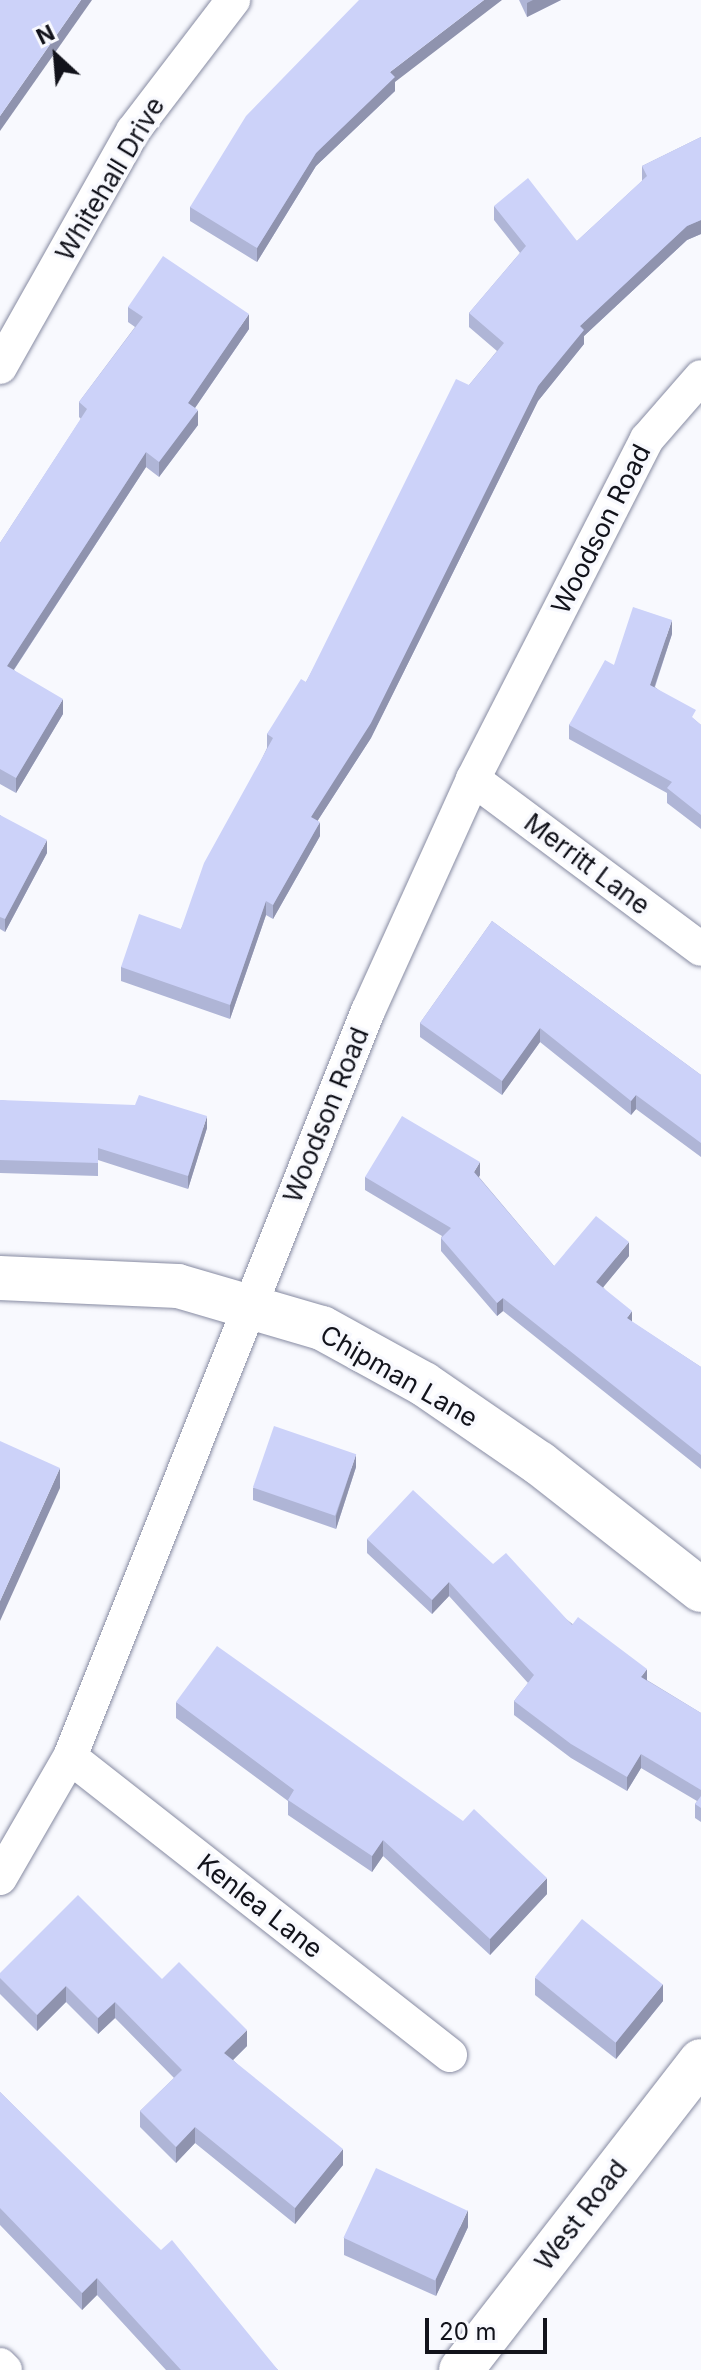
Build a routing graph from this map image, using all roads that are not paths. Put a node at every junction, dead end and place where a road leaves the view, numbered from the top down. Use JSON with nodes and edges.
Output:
{"nodes":[{"id":1,"x":233,"y":0,"type":"edge"},
{"id":2,"x":0,"y":367,"type":"edge"},
{"id":3,"x":701,"y":377,"type":"edge"},
{"id":4,"x":473,"y":779,"type":"junction"},
{"id":5,"x":701,"y":949,"type":"edge"},
{"id":6,"x":0,"y":1278,"type":"edge"},
{"id":7,"x":248,"y":1307,"type":"junction"},
{"id":8,"x":701,"y":1590,"type":"edge"},
{"id":9,"x":70,"y":1757,"type":"junction"},
{"id":10,"x":0,"y":1878,"type":"edge"},
{"id":11,"x":450,"y":2055,"type":"dead end"},
{"id":12,"x":701,"y":2061,"type":"edge"},
{"id":13,"x":0,"y":2365,"type":"edge"},
{"id":14,"x":5,"y":2370,"type":"edge"},
{"id":15,"x":461,"y":2370,"type":"edge"}],
"edges":[{"from":1,"to":2,"type":"street","name":"Whitehall Drive"},
{"from":3,"to":4,"type":"street","name":"Woodson Road"},
{"from":4,"to":5,"type":"street","name":"Merritt Lane"},
{"from":4,"to":7,"type":"street","name":"Woodson Road"},
{"from":6,"to":7,"type":"street","name":"Chipman Lane"},
{"from":7,"to":8,"type":"street","name":"Chipman Lane"},
{"from":7,"to":9,"type":"street","name":"Woodson Road"},
{"from":9,"to":10,"type":"street","name":"Woodson Road"},
{"from":9,"to":11,"type":"street","name":"Kenlea Lane"},
{"from":12,"to":15,"type":"street","name":"West Road"},
{"from":13,"to":14,"type":"street"}]}
